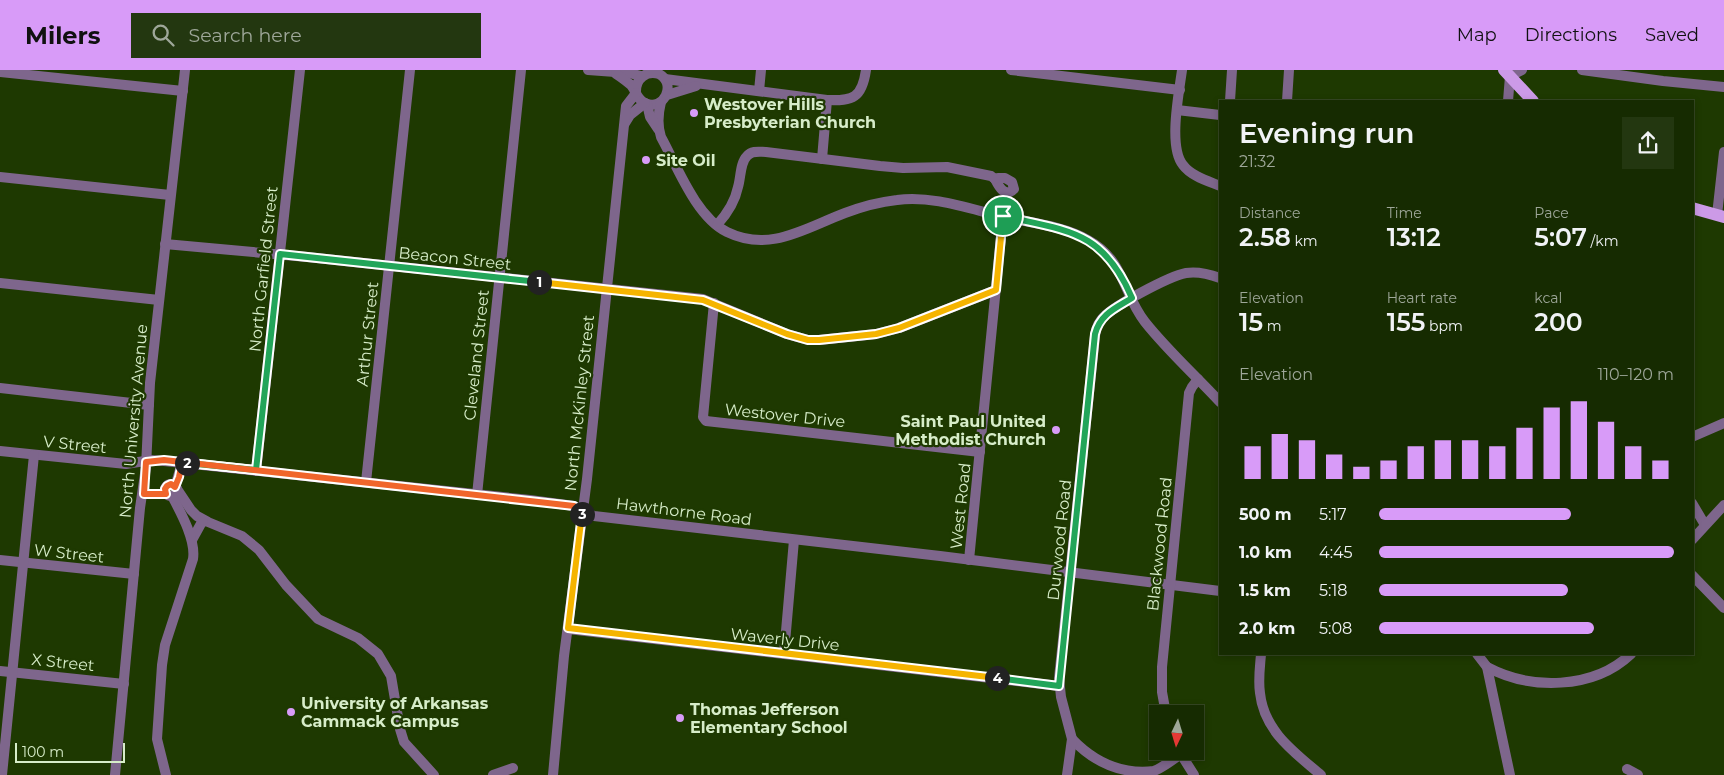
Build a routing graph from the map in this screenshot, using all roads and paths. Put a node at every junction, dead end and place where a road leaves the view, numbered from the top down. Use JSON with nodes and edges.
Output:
{"nodes":[{"id":1,"x":185,"y":70,"type":"edge"},
{"id":2,"x":300,"y":70,"type":"edge"},
{"id":3,"x":410,"y":70,"type":"edge"},
{"id":4,"x":521,"y":70,"type":"edge"},
{"id":5,"x":588,"y":70,"type":"edge"},
{"id":6,"x":761,"y":70,"type":"edge"},
{"id":7,"x":866,"y":70,"type":"edge"},
{"id":8,"x":1011,"y":70,"type":"edge"},
{"id":9,"x":1182,"y":70,"type":"edge"},
{"id":10,"x":1232,"y":70,"type":"edge"},
{"id":11,"x":1289,"y":70,"type":"edge"},
{"id":12,"x":1582,"y":70,"type":"edge"},
{"id":13,"x":0,"y":72,"type":"edge"},
{"id":14,"x":1512,"y":72,"type":"edge"},
{"id":15,"x":644,"y":73,"type":"edge"},
{"id":16,"x":616,"y":74,"type":"junction"},
{"id":17,"x":1067,"y":74,"type":"edge"},
{"id":18,"x":662,"y":75,"type":"edge"},
{"id":19,"x":702,"y":85,"type":"junction"},
{"id":20,"x":1724,"y":87,"type":"edge"},
{"id":21,"x":1180,"y":90,"type":"junction"},
{"id":22,"x":183,"y":91,"type":"junction"},
{"id":23,"x":759,"y":91,"type":"junction"},
{"id":24,"x":636,"y":92,"type":"junction"},
{"id":25,"x":664,"y":99,"type":"junction"},
{"id":26,"x":827,"y":100,"type":"junction"},
{"id":27,"x":1230,"y":100,"type":"edge"},
{"id":28,"x":1287,"y":100,"type":"edge"},
{"id":29,"x":1508,"y":100,"type":"edge"},
{"id":30,"x":1532,"y":100,"type":"edge"},
{"id":31,"x":646,"y":104,"type":"junction"},
{"id":32,"x":1178,"y":110,"type":"junction"},
{"id":33,"x":1219,"y":115,"type":"edge"},
{"id":34,"x":624,"y":124,"type":"junction"},
{"id":35,"x":659,"y":130,"type":"junction"},
{"id":36,"x":1724,"y":152,"type":"edge"},
{"id":37,"x":822,"y":159,"type":"junction"},
{"id":38,"x":0,"y":177,"type":"edge"},
{"id":39,"x":995,"y":179,"type":"dead end"},
{"id":40,"x":1219,"y":186,"type":"edge"},
{"id":41,"x":170,"y":195,"type":"junction"},
{"id":42,"x":1694,"y":209,"type":"edge"},
{"id":43,"x":1003,"y":216,"type":"junction"},
{"id":44,"x":1720,"y":216,"type":"edge"},
{"id":45,"x":717,"y":225,"type":"junction"},
{"id":46,"x":165,"y":244,"type":"junction"},
{"id":47,"x":280,"y":254,"type":"junction"},
{"id":48,"x":389,"y":267,"type":"junction"},
{"id":49,"x":498,"y":278,"type":"junction"},
{"id":50,"x":1219,"y":278,"type":"edge"},
{"id":51,"x":0,"y":283,"type":"edge"},
{"id":52,"x":606,"y":290,"type":"junction"},
{"id":53,"x":996,"y":290,"type":"junction"},
{"id":54,"x":1132,"y":298,"type":"junction"},
{"id":55,"x":159,"y":300,"type":"junction"},
{"id":56,"x":714,"y":303,"type":"junction"},
{"id":57,"x":1198,"y":379,"type":"junction"},
{"id":58,"x":0,"y":388,"type":"edge"},
{"id":59,"x":1219,"y":401,"type":"edge"},
{"id":60,"x":148,"y":404,"type":"junction"},
{"id":61,"x":1724,"y":423,"type":"edge"},
{"id":62,"x":1694,"y":436,"type":"edge"},
{"id":63,"x":0,"y":451,"type":"edge"},
{"id":64,"x":980,"y":452,"type":"junction"},
{"id":65,"x":34,"y":454,"type":"junction"},
{"id":66,"x":146,"y":462,"type":"junction"},
{"id":67,"x":182,"y":463,"type":"junction"},
{"id":68,"x":256,"y":470,"type":"junction"},
{"id":69,"x":366,"y":482,"type":"junction"},
{"id":70,"x":173,"y":491,"type":"junction"},
{"id":71,"x":144,"y":494,"type":"junction"},
{"id":72,"x":477,"y":495,"type":"junction"},
{"id":73,"x":1724,"y":505,"type":"edge"},
{"id":74,"x":1694,"y":506,"type":"edge"},
{"id":75,"x":582,"y":512,"type":"junction"},
{"id":76,"x":203,"y":520,"type":"junction"},
{"id":77,"x":1705,"y":524,"type":"junction"},
{"id":78,"x":1694,"y":538,"type":"edge"},
{"id":79,"x":192,"y":540,"type":"junction"},
{"id":80,"x":794,"y":540,"type":"junction"},
{"id":81,"x":0,"y":560,"type":"edge"},
{"id":82,"x":969,"y":560,"type":"junction"},
{"id":83,"x":24,"y":563,"type":"junction"},
{"id":84,"x":1071,"y":573,"type":"junction"},
{"id":85,"x":134,"y":574,"type":"junction"},
{"id":86,"x":1694,"y":577,"type":"edge"},
{"id":87,"x":1170,"y":585,"type":"junction"},
{"id":88,"x":1219,"y":591,"type":"edge"},
{"id":89,"x":1724,"y":608,"type":"edge"},
{"id":90,"x":568,"y":628,"type":"junction"},
{"id":91,"x":784,"y":654,"type":"junction"},
{"id":92,"x":1261,"y":655,"type":"edge"},
{"id":93,"x":1478,"y":655,"type":"edge"},
{"id":94,"x":1630,"y":655,"type":"edge"},
{"id":95,"x":1487,"y":667,"type":"junction"},
{"id":96,"x":0,"y":671,"type":"edge"},
{"id":97,"x":12,"y":672,"type":"junction"},
{"id":98,"x":124,"y":684,"type":"junction"},
{"id":99,"x":1059,"y":686,"type":"junction"},
{"id":100,"x":1164,"y":705,"type":"edge"},
{"id":101,"x":1072,"y":739,"type":"junction"},
{"id":102,"x":1170,"y":760,"type":"edge"},
{"id":103,"x":1184,"y":760,"type":"edge"},
{"id":104,"x":513,"y":768,"type":"dead end"},
{"id":105,"x":1627,"y":769,"type":"dead end"},
{"id":106,"x":2,"y":775,"type":"edge"},
{"id":107,"x":115,"y":775,"type":"edge"},
{"id":108,"x":166,"y":775,"type":"edge"},
{"id":109,"x":434,"y":775,"type":"edge"},
{"id":110,"x":493,"y":775,"type":"edge"},
{"id":111,"x":553,"y":775,"type":"edge"},
{"id":112,"x":1067,"y":775,"type":"edge"},
{"id":113,"x":1194,"y":775,"type":"edge"},
{"id":114,"x":1322,"y":775,"type":"edge"},
{"id":115,"x":1510,"y":775,"type":"edge"},
{"id":116,"x":1638,"y":775,"type":"edge"}],
"edges":[{"from":1,"to":22,"type":"street","name":"North University Avenue"},
{"from":2,"to":47,"type":"street","name":"North Garfield Street"},
{"from":3,"to":48,"type":"street","name":"Arthur Street"},
{"from":4,"to":49,"type":"street","name":"Cleveland Street"},
{"from":5,"to":16,"type":"street"},
{"from":6,"to":23,"type":"street"},
{"from":7,"to":26,"type":"street"},
{"from":8,"to":17,"type":"street"},
{"from":9,"to":21,"type":"street"},
{"from":10,"to":27,"type":"street"},
{"from":11,"to":28,"type":"street"},
{"from":12,"to":20,"type":"street"},
{"from":13,"to":22,"type":"street"},
{"from":14,"to":29,"type":"street"},
{"from":14,"to":30,"type":"main road"},
{"from":15,"to":16,"type":"street"},
{"from":15,"to":18,"type":"street"},
{"from":15,"to":24,"type":"street"},
{"from":16,"to":24,"type":"street"},
{"from":17,"to":21,"type":"street"},
{"from":18,"to":19,"type":"street"},
{"from":18,"to":25,"type":"street"},
{"from":19,"to":23,"type":"street"},
{"from":19,"to":25,"type":"street"},
{"from":21,"to":32,"type":"street"},
{"from":22,"to":41,"type":"street","name":"North University Avenue"},
{"from":23,"to":26,"type":"street"},
{"from":24,"to":31,"type":"street"},
{"from":24,"to":34,"type":"street","name":"North McKinley Street"},
{"from":25,"to":31,"type":"street"},
{"from":25,"to":35,"type":"street"},
{"from":26,"to":37,"type":"street"},
{"from":31,"to":34,"type":"street"},
{"from":31,"to":35,"type":"street"},
{"from":32,"to":33,"type":"street"},
{"from":32,"to":40,"type":"street"},
{"from":34,"to":52,"type":"street","name":"North McKinley Street"},
{"from":35,"to":45,"type":"street"},
{"from":36,"to":44,"type":"street"},
{"from":37,"to":39,"type":"street"},
{"from":37,"to":45,"type":"street"},
{"from":38,"to":41,"type":"street"},
{"from":41,"to":46,"type":"street","name":"North University Avenue"},
{"from":42,"to":44,"type":"main road"},
{"from":43,"to":45,"type":"street"},
{"from":43,"to":53,"type":"street","name":"West Road"},
{"from":43,"to":54,"type":"street"},
{"from":46,"to":47,"type":"street","name":"Beacon Street"},
{"from":46,"to":55,"type":"street","name":"North University Avenue"},
{"from":47,"to":48,"type":"street","name":"Beacon Street"},
{"from":47,"to":68,"type":"street","name":"North Garfield Street"},
{"from":48,"to":49,"type":"street","name":"Beacon Street"},
{"from":48,"to":69,"type":"street","name":"Arthur Street"},
{"from":49,"to":52,"type":"street","name":"Beacon Street"},
{"from":49,"to":72,"type":"street","name":"Cleveland Street"},
{"from":50,"to":54,"type":"street","name":"Durwood Road"},
{"from":51,"to":55,"type":"street"},
{"from":52,"to":56,"type":"street","name":"Beacon Street"},
{"from":52,"to":75,"type":"street","name":"North McKinley Street"},
{"from":53,"to":56,"type":"street","name":"Beacon Street"},
{"from":53,"to":64,"type":"street","name":"West Road"},
{"from":54,"to":57,"type":"street"},
{"from":54,"to":84,"type":"street","name":"Durwood Road"},
{"from":55,"to":60,"type":"street","name":"North University Avenue"},
{"from":56,"to":64,"type":"street","name":"Westover Drive"},
{"from":57,"to":59,"type":"street"},
{"from":57,"to":87,"type":"street","name":"Blackwood Road"},
{"from":58,"to":60,"type":"street"},
{"from":60,"to":66,"type":"street","name":"North University Avenue"},
{"from":61,"to":62,"type":"street"},
{"from":63,"to":65,"type":"street","name":"V Street"},
{"from":64,"to":82,"type":"street","name":"West Road"},
{"from":65,"to":66,"type":"street","name":"V Street"},
{"from":65,"to":83,"type":"street"},
{"from":66,"to":67,"type":"street","name":"Hawthorne Road"},
{"from":66,"to":71,"type":"street","name":"North University Avenue"},
{"from":67,"to":68,"type":"street","name":"Hawthorne Road"},
{"from":67,"to":70,"type":"street"},
{"from":68,"to":69,"type":"street","name":"Hawthorne Road"},
{"from":69,"to":72,"type":"street","name":"Hawthorne Road"},
{"from":70,"to":71,"type":"street"},
{"from":70,"to":76,"type":"street"},
{"from":70,"to":79,"type":"street"},
{"from":71,"to":85,"type":"street","name":"North University Avenue"},
{"from":72,"to":75,"type":"street","name":"Hawthorne Road"},
{"from":73,"to":77,"type":"street"},
{"from":74,"to":77,"type":"street"},
{"from":75,"to":80,"type":"street","name":"Hawthorne Road"},
{"from":75,"to":90,"type":"street","name":"North McKinley Street"},
{"from":76,"to":79,"type":"street"},
{"from":76,"to":109,"type":"street"},
{"from":77,"to":78,"type":"street"},
{"from":79,"to":108,"type":"street"},
{"from":80,"to":82,"type":"street","name":"Hawthorne Road"},
{"from":80,"to":91,"type":"street"},
{"from":81,"to":83,"type":"street","name":"W Street"},
{"from":82,"to":84,"type":"street","name":"Hawthorne Road"},
{"from":83,"to":85,"type":"street","name":"W Street"},
{"from":83,"to":97,"type":"street"},
{"from":84,"to":87,"type":"street","name":"Hawthorne Road"},
{"from":84,"to":99,"type":"street","name":"Durwood Road"},
{"from":85,"to":98,"type":"street","name":"North University Avenue"},
{"from":86,"to":89,"type":"street"},
{"from":87,"to":88,"type":"street","name":"Hawthorne Road"},
{"from":87,"to":100,"type":"street","name":"Blackwood Road"},
{"from":90,"to":91,"type":"street","name":"Waverly Drive"},
{"from":90,"to":111,"type":"street","name":"North McKinley Street"},
{"from":91,"to":99,"type":"street","name":"Waverly Drive"},
{"from":92,"to":114,"type":"street"},
{"from":93,"to":95,"type":"street"},
{"from":94,"to":95,"type":"street"},
{"from":95,"to":115,"type":"street"},
{"from":96,"to":97,"type":"street","name":"X Street"},
{"from":97,"to":98,"type":"street","name":"X Street"},
{"from":97,"to":106,"type":"street"},
{"from":98,"to":107,"type":"street","name":"North University Avenue"},
{"from":99,"to":101,"type":"street","name":"Durwood Road"},
{"from":101,"to":102,"type":"street"},
{"from":101,"to":112,"type":"street","name":"Durwood Road"},
{"from":103,"to":113,"type":"street"},
{"from":104,"to":110,"type":"street"},
{"from":105,"to":116,"type":"street"}]}
